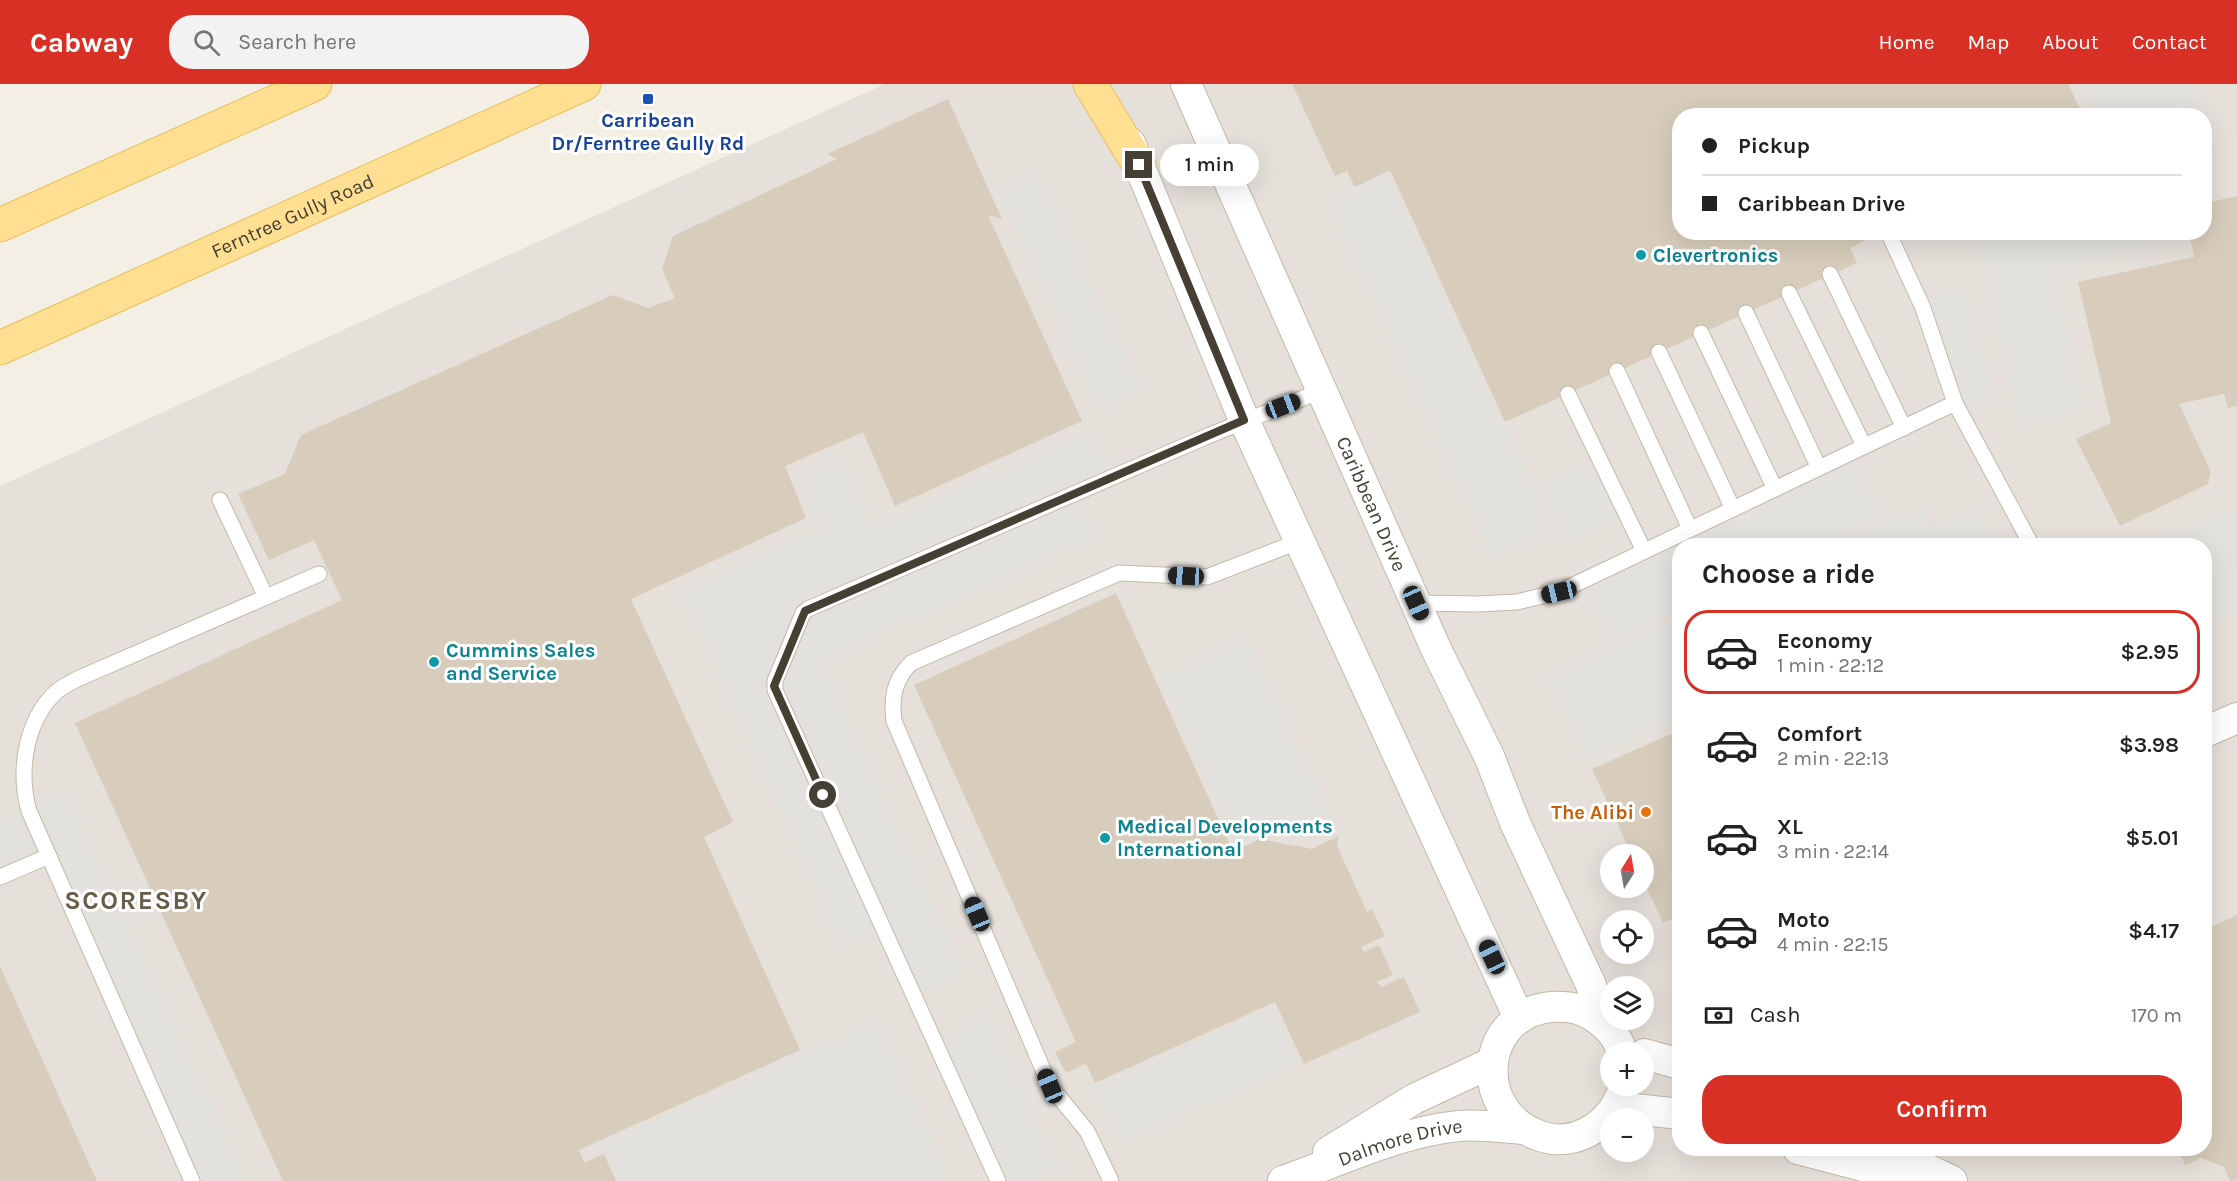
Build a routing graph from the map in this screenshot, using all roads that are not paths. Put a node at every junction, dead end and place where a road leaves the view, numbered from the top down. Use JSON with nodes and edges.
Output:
{"nodes":[{"id":1,"x":315,"y":84,"type":"edge"},
{"id":2,"x":584,"y":84,"type":"edge"},
{"id":3,"x":1090,"y":84,"type":"edge"},
{"id":4,"x":1107,"y":84,"type":"edge"},
{"id":5,"x":1186,"y":84,"type":"edge"},
{"id":6,"x":1139,"y":165,"type":"junction"},
{"id":7,"x":0,"y":225,"type":"edge"},
{"id":8,"x":1892,"y":240,"type":"edge"},
{"id":9,"x":1830,"y":274,"type":"dead end"},
{"id":10,"x":1789,"y":293,"type":"dead end"},
{"id":11,"x":1746,"y":313,"type":"dead end"},
{"id":12,"x":1701,"y":333,"type":"dead end"},
{"id":13,"x":0,"y":348,"type":"edge"},
{"id":14,"x":1659,"y":352,"type":"dead end"},
{"id":15,"x":1617,"y":371,"type":"dead end"},
{"id":16,"x":1321,"y":391,"type":"junction"},
{"id":17,"x":1568,"y":394,"type":"dead end"},
{"id":18,"x":1955,"y":403,"type":"junction"},
{"id":19,"x":1244,"y":420,"type":"junction"},
{"id":20,"x":1904,"y":428,"type":"junction"},
{"id":21,"x":1863,"y":446,"type":"junction"},
{"id":22,"x":1819,"y":468,"type":"junction"},
{"id":23,"x":1775,"y":489,"type":"junction"},
{"id":24,"x":220,"y":500,"type":"dead end"},
{"id":25,"x":1733,"y":509,"type":"junction"},
{"id":26,"x":1690,"y":529,"type":"junction"},
{"id":27,"x":2028,"y":538,"type":"edge"},
{"id":28,"x":1300,"y":541,"type":"junction"},
{"id":29,"x":1644,"y":551,"type":"junction"},
{"id":30,"x":320,"y":574,"type":"dead end"},
{"id":31,"x":266,"y":597,"type":"junction"},
{"id":32,"x":1416,"y":603,"type":"junction"},
{"id":33,"x":2237,"y":718,"type":"edge"},
{"id":34,"x":2212,"y":729,"type":"edge"},
{"id":35,"x":49,"y":856,"type":"junction"},
{"id":36,"x":0,"y":877,"type":"edge"},
{"id":37,"x":1600,"y":1015,"type":"edge"},
{"id":38,"x":1519,"y":1017,"type":"junction"},
{"id":39,"x":1600,"y":1021,"type":"edge"},
{"id":40,"x":1610,"y":1030,"type":"edge"},
{"id":41,"x":1622,"y":1042,"type":"edge"},
{"id":42,"x":1654,"y":1058,"type":"edge"},
{"id":43,"x":1493,"y":1062,"type":"junction"},
{"id":44,"x":1672,"y":1062,"type":"edge"},
{"id":45,"x":1620,"y":1097,"type":"edge"},
{"id":46,"x":1672,"y":1112,"type":"edge"},
{"id":47,"x":1524,"y":1130,"type":"junction"},
{"id":48,"x":1858,"y":1156,"type":"edge"},
{"id":49,"x":1900,"y":1156,"type":"edge"},
{"id":50,"x":192,"y":1181,"type":"edge"},
{"id":51,"x":998,"y":1181,"type":"edge"},
{"id":52,"x":1111,"y":1181,"type":"edge"},
{"id":53,"x":1283,"y":1181,"type":"edge"},
{"id":54,"x":1920,"y":1181,"type":"edge"},
{"id":55,"x":1952,"y":1181,"type":"edge"}],
"edges":[{"from":1,"to":7,"type":"main road"},
{"from":2,"to":13,"type":"main road","name":"Ferntree Gully Road"},
{"from":3,"to":6,"type":"main road"},
{"from":4,"to":6,"type":"street"},
{"from":5,"to":16,"type":"street","name":"Caribbean Drive"},
{"from":6,"to":19,"type":"street"},
{"from":8,"to":18,"type":"lane"},
{"from":9,"to":20,"type":"lane"},
{"from":10,"to":21,"type":"lane"},
{"from":11,"to":22,"type":"lane"},
{"from":12,"to":23,"type":"lane"},
{"from":14,"to":25,"type":"lane"},
{"from":15,"to":26,"type":"lane"},
{"from":16,"to":19,"type":"lane"},
{"from":16,"to":32,"type":"street","name":"Caribbean Drive"},
{"from":17,"to":29,"type":"lane"},
{"from":18,"to":20,"type":"lane"},
{"from":18,"to":27,"type":"lane"},
{"from":19,"to":28,"type":"street"},
{"from":19,"to":51,"type":"lane"},
{"from":20,"to":21,"type":"lane"},
{"from":21,"to":22,"type":"lane"},
{"from":22,"to":23,"type":"lane"},
{"from":23,"to":25,"type":"lane"},
{"from":24,"to":31,"type":"lane"},
{"from":25,"to":26,"type":"lane"},
{"from":26,"to":29,"type":"lane"},
{"from":28,"to":38,"type":"street"},
{"from":28,"to":52,"type":"lane"},
{"from":29,"to":32,"type":"lane"},
{"from":30,"to":31,"type":"lane"},
{"from":31,"to":35,"type":"lane"},
{"from":32,"to":37,"type":"street","name":"Caribbean Drive"},
{"from":33,"to":34,"type":"street"},
{"from":35,"to":36,"type":"lane"},
{"from":35,"to":50,"type":"lane"},
{"from":38,"to":39,"type":"street"},
{"from":38,"to":43,"type":"street"},
{"from":40,"to":41,"type":"street"},
{"from":42,"to":44,"type":"street"},
{"from":43,"to":47,"type":"street"},
{"from":43,"to":53,"type":"street","name":"Dalmore Drive"},
{"from":45,"to":46,"type":"street"},
{"from":45,"to":47,"type":"street","name":"Dalmore Drive"},
{"from":47,"to":53,"type":"street","name":"Dalmore Drive"},
{"from":48,"to":54,"type":"street"},
{"from":49,"to":55,"type":"street"}]}
